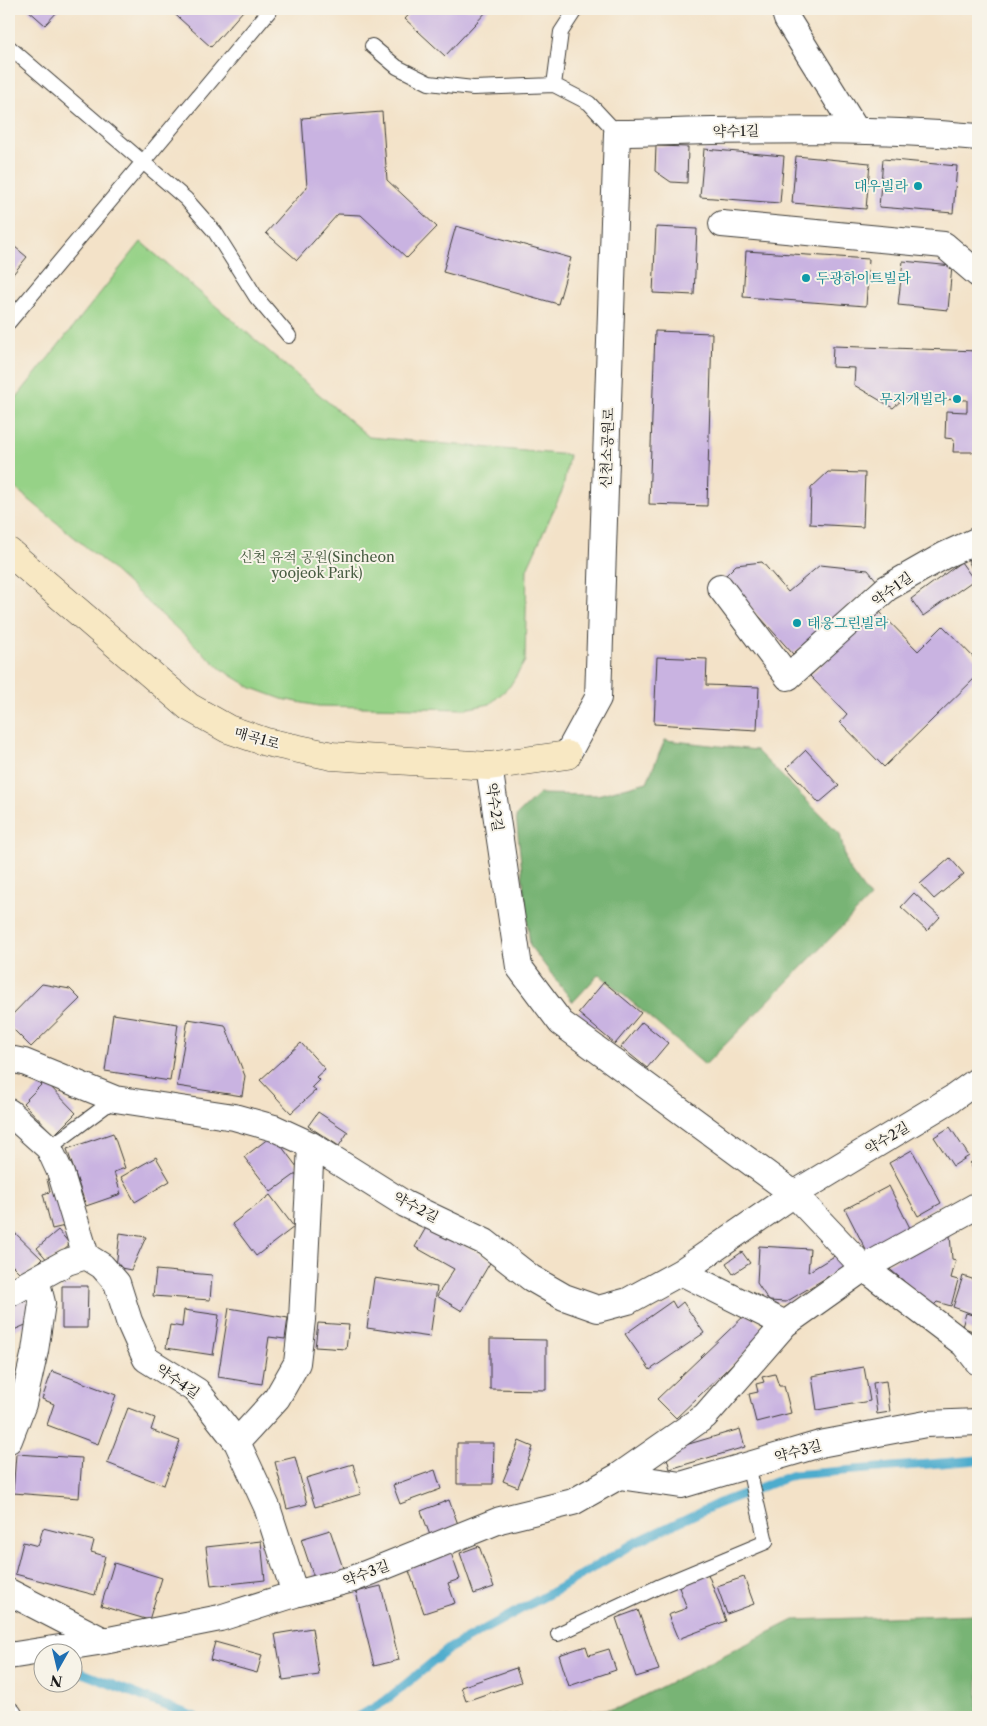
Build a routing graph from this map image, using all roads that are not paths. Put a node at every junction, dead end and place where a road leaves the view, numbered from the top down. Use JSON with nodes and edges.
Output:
{"nodes":[{"id":1,"x":271,"y":9,"type":"edge"},
{"id":2,"x":576,"y":9,"type":"edge"},
{"id":3,"x":784,"y":9,"type":"edge"},
{"id":4,"x":372,"y":46,"type":"dead end"},
{"id":5,"x":9,"y":47,"type":"edge"},
{"id":6,"x":554,"y":85,"type":"junction"},
{"id":7,"x":856,"y":130,"type":"junction"},
{"id":8,"x":617,"y":133,"type":"junction"},
{"id":9,"x":978,"y":137,"type":"edge"},
{"id":10,"x":143,"y":162,"type":"junction"},
{"id":11,"x":722,"y":224,"type":"dead end"},
{"id":12,"x":978,"y":274,"type":"edge"},
{"id":13,"x":9,"y":322,"type":"edge"},
{"id":14,"x":289,"y":336,"type":"dead end"},
{"id":15,"x":978,"y":540,"type":"edge"},
{"id":16,"x":9,"y":552,"type":"edge"},
{"id":17,"x":720,"y":587,"type":"dead end"},
{"id":18,"x":567,"y":755,"type":"joint"},
{"id":19,"x":489,"y":766,"type":"junction"},
{"id":20,"x":9,"y":1059,"type":"edge"},
{"id":21,"x":978,"y":1080,"type":"edge"},
{"id":22,"x":115,"y":1100,"type":"junction"},
{"id":23,"x":9,"y":1112,"type":"edge"},
{"id":24,"x":311,"y":1145,"type":"junction"},
{"id":25,"x":49,"y":1148,"type":"junction"},
{"id":26,"x":794,"y":1194,"type":"junction"},
{"id":27,"x":978,"y":1206,"type":"edge"},
{"id":28,"x":86,"y":1256,"type":"junction"},
{"id":29,"x":864,"y":1268,"type":"junction"},
{"id":30,"x":681,"y":1272,"type":"junction"},
{"id":31,"x":36,"y":1279,"type":"junction"},
{"id":32,"x":9,"y":1294,"type":"edge"},
{"id":33,"x":785,"y":1324,"type":"junction"},
{"id":34,"x":978,"y":1362,"type":"edge"},
{"id":35,"x":978,"y":1422,"type":"edge"},
{"id":36,"x":9,"y":1440,"type":"edge"},
{"id":37,"x":237,"y":1442,"type":"junction"},
{"id":38,"x":748,"y":1465,"type":"junction"},
{"id":39,"x":619,"y":1476,"type":"junction"},
{"id":40,"x":9,"y":1592,"type":"edge"},
{"id":41,"x":295,"y":1594,"type":"junction"},
{"id":42,"x":558,"y":1634,"type":"dead end"},
{"id":43,"x":104,"y":1641,"type":"junction"},
{"id":44,"x":9,"y":1656,"type":"edge"}],
"edges":[{"from":1,"to":10,"type":"lane"},
{"from":2,"to":6,"type":"lane"},
{"from":3,"to":7,"type":"street"},
{"from":4,"to":6,"type":"lane"},
{"from":5,"to":10,"type":"lane"},
{"from":6,"to":8,"type":"lane"},
{"from":7,"to":8,"type":"street","name":"약수1길"},
{"from":7,"to":9,"type":"street","name":"약수1길"},
{"from":8,"to":18,"type":"street","name":"신천소공원로"},
{"from":10,"to":13,"type":"lane"},
{"from":10,"to":14,"type":"lane"},
{"from":11,"to":12,"type":"street"},
{"from":15,"to":17,"type":"street","name":"약수1길"},
{"from":16,"to":19,"type":"street","name":"매곡1로"},
{"from":18,"to":19,"type":"street","name":"매곡1로"},
{"from":19,"to":26,"type":"street","name":"약수2길"},
{"from":20,"to":22,"type":"street","name":"약수2길"},
{"from":21,"to":26,"type":"street","name":"약수2길"},
{"from":22,"to":24,"type":"street","name":"약수2길"},
{"from":22,"to":25,"type":"lane"},
{"from":23,"to":25,"type":"street"},
{"from":24,"to":30,"type":"street","name":"약수2길"},
{"from":24,"to":37,"type":"street"},
{"from":25,"to":28,"type":"street"},
{"from":26,"to":29,"type":"street"},
{"from":26,"to":30,"type":"street","name":"약수2길"},
{"from":27,"to":29,"type":"street","name":"약수3길"},
{"from":28,"to":31,"type":"street"},
{"from":28,"to":37,"type":"street","name":"약수4길"},
{"from":29,"to":33,"type":"street","name":"약수3길"},
{"from":29,"to":34,"type":"street"},
{"from":30,"to":33,"type":"street"},
{"from":31,"to":32,"type":"street"},
{"from":31,"to":36,"type":"street"},
{"from":33,"to":39,"type":"street","name":"약수3길"},
{"from":35,"to":38,"type":"street","name":"약수3길"},
{"from":37,"to":41,"type":"street","name":"약수4길"},
{"from":38,"to":39,"type":"street","name":"약수3길"},
{"from":38,"to":42,"type":"lane"},
{"from":39,"to":41,"type":"street","name":"약수3길"},
{"from":40,"to":43,"type":"street"},
{"from":41,"to":43,"type":"street","name":"약수3길"},
{"from":43,"to":44,"type":"street","name":"약수3길"}]}
